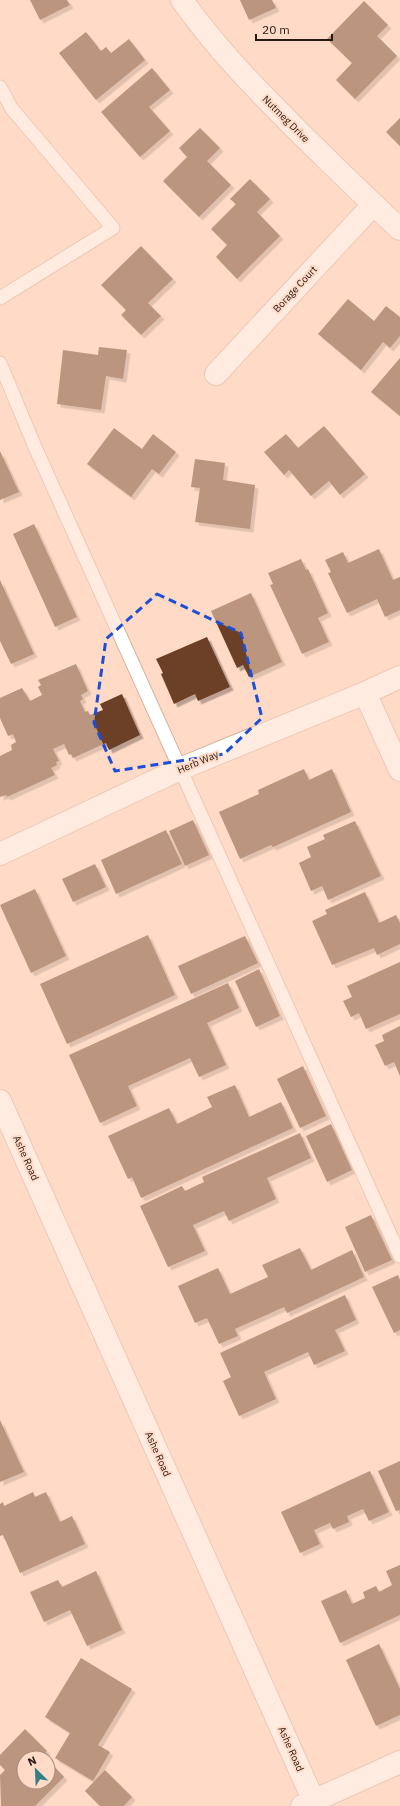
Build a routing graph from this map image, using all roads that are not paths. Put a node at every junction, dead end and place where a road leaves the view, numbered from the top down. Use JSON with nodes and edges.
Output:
{"nodes":[{"id":1,"x":182,"y":0,"type":"edge"},
{"id":2,"x":0,"y":87,"type":"edge"},
{"id":3,"x":374,"y":205,"type":"junction"},
{"id":4,"x":400,"y":229,"type":"edge"},
{"id":5,"x":0,"y":298,"type":"edge"},
{"id":6,"x":0,"y":363,"type":"edge"},
{"id":7,"x":216,"y":374,"type":"dead end"},
{"id":8,"x":400,"y":677,"type":"edge"},
{"id":9,"x":365,"y":693,"type":"junction"},
{"id":10,"x":180,"y":769,"type":"junction"},
{"id":11,"x":400,"y":770,"type":"edge"},
{"id":12,"x":0,"y":854,"type":"edge"},
{"id":13,"x":0,"y":1101,"type":"edge"},
{"id":14,"x":400,"y":1256,"type":"edge"},
{"id":15,"x":400,"y":1762,"type":"edge"},
{"id":16,"x":311,"y":1804,"type":"edge"}],
"edges":[{"from":1,"to":3,"type":"street","name":"Nutmeg Drive"},
{"from":2,"to":5,"type":"lane"},
{"from":3,"to":4,"type":"street","name":"Nutmeg Drive"},
{"from":3,"to":7,"type":"street","name":"Borage Court"},
{"from":6,"to":10,"type":"lane"},
{"from":8,"to":9,"type":"street","name":"Herb Way"},
{"from":9,"to":10,"type":"street","name":"Herb Way"},
{"from":9,"to":11,"type":"street"},
{"from":10,"to":12,"type":"street","name":"Herb Way"},
{"from":10,"to":14,"type":"lane"},
{"from":13,"to":16,"type":"street","name":"Ashe Road"},
{"from":15,"to":16,"type":"street"}]}
